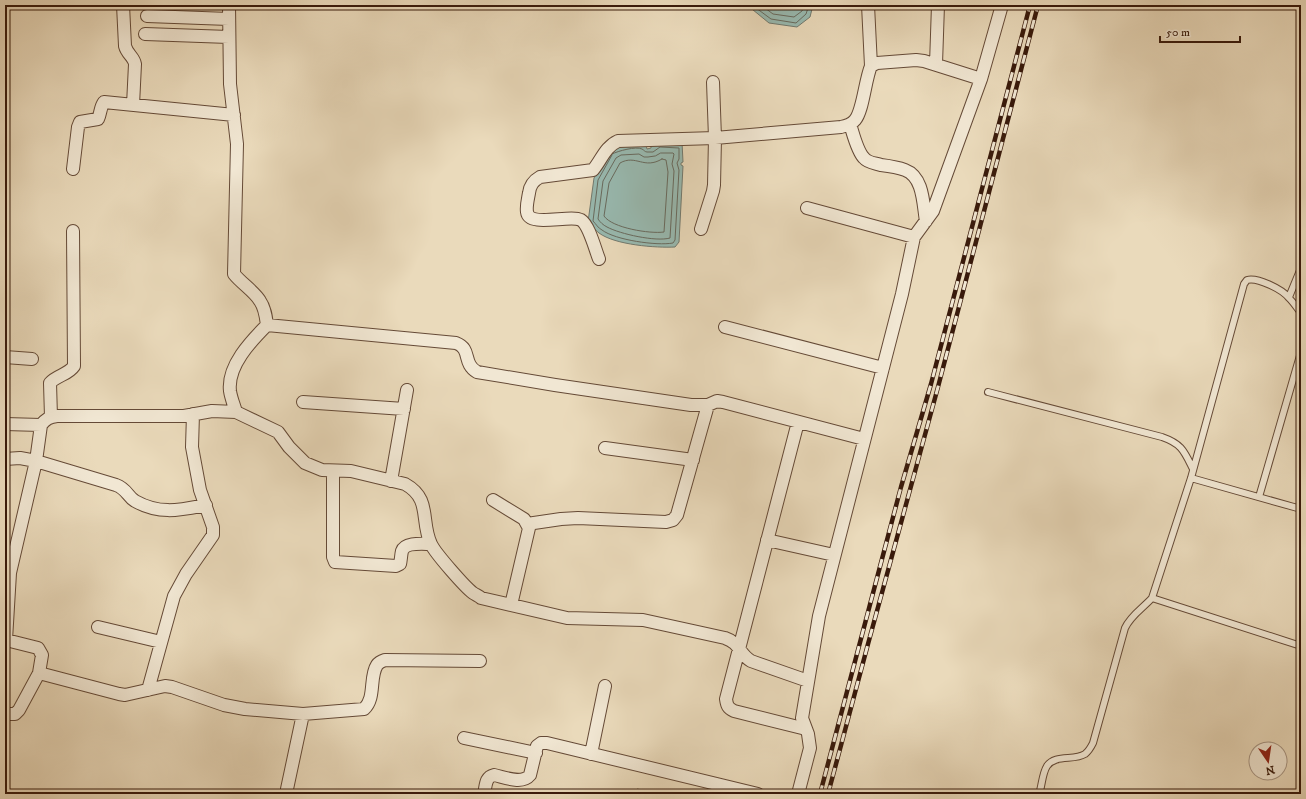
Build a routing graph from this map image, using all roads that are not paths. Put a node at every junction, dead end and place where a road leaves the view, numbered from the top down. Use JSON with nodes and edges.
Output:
{"nodes":[{"id":1,"x":123,"y":5,"type":"edge"},
{"id":2,"x":229,"y":5,"type":"edge"},
{"id":3,"x":868,"y":5,"type":"edge"},
{"id":4,"x":938,"y":5,"type":"edge"},
{"id":5,"x":1002,"y":5,"type":"edge"},
{"id":6,"x":147,"y":16,"type":"dead end"},
{"id":7,"x":229,"y":19,"type":"junction"},
{"id":8,"x":145,"y":34,"type":"dead end"},
{"id":9,"x":229,"y":36,"type":"junction"},
{"id":10,"x":936,"y":64,"type":"junction"},
{"id":11,"x":871,"y":66,"type":"junction"},
{"id":12,"x":981,"y":79,"type":"junction"},
{"id":13,"x":713,"y":82,"type":"dead end"},
{"id":14,"x":134,"y":105,"type":"junction"},
{"id":15,"x":234,"y":115,"type":"junction"},
{"id":16,"x":850,"y":124,"type":"junction"},
{"id":17,"x":715,"y":138,"type":"junction"},
{"id":18,"x":73,"y":169,"type":"dead end"},
{"id":19,"x":807,"y":208,"type":"dead end"},
{"id":20,"x":926,"y":221,"type":"junction"},
{"id":21,"x":701,"y":229,"type":"dead end"},
{"id":22,"x":73,"y":230,"type":"dead end"},
{"id":23,"x":914,"y":237,"type":"junction"},
{"id":24,"x":599,"y":259,"type":"dead end"},
{"id":25,"x":1301,"y":268,"type":"edge"},
{"id":26,"x":1301,"y":271,"type":"edge"},
{"id":27,"x":1289,"y":297,"type":"junction"},
{"id":28,"x":1301,"y":313,"type":"edge"},
{"id":29,"x":267,"y":325,"type":"junction"},
{"id":30,"x":725,"y":327,"type":"dead end"},
{"id":31,"x":1301,"y":352,"type":"edge"},
{"id":32,"x":5,"y":357,"type":"edge"},
{"id":33,"x":32,"y":359,"type":"dead end"},
{"id":34,"x":883,"y":368,"type":"junction"},
{"id":35,"x":407,"y":390,"type":"dead end"},
{"id":36,"x":988,"y":392,"type":"dead end"},
{"id":37,"x":303,"y":402,"type":"dead end"},
{"id":38,"x":708,"y":405,"type":"junction"},
{"id":39,"x":404,"y":409,"type":"junction"},
{"id":40,"x":236,"y":412,"type":"junction"},
{"id":41,"x":193,"y":414,"type":"junction"},
{"id":42,"x":51,"y":417,"type":"junction"},
{"id":43,"x":798,"y":422,"type":"junction"},
{"id":44,"x":5,"y":424,"type":"edge"},
{"id":45,"x":41,"y":425,"type":"junction"},
{"id":46,"x":864,"y":439,"type":"junction"},
{"id":47,"x":605,"y":448,"type":"dead end"},
{"id":48,"x":5,"y":459,"type":"edge"},
{"id":49,"x":693,"y":460,"type":"junction"},
{"id":50,"x":36,"y":461,"type":"junction"},
{"id":51,"x":1193,"y":468,"type":"junction"},
{"id":52,"x":333,"y":471,"type":"junction"},
{"id":53,"x":1191,"y":478,"type":"junction"},
{"id":54,"x":391,"y":481,"type":"junction"},
{"id":55,"x":1259,"y":497,"type":"junction"},
{"id":56,"x":493,"y":500,"type":"dead end"},
{"id":57,"x":206,"y":505,"type":"junction"},
{"id":58,"x":1301,"y":509,"type":"edge"},
{"id":59,"x":528,"y":524,"type":"junction"},
{"id":60,"x":767,"y":540,"type":"junction"},
{"id":61,"x":430,"y":544,"type":"junction"},
{"id":62,"x":834,"y":555,"type":"junction"},
{"id":63,"x":8,"y":573,"type":"edge"},
{"id":64,"x":1152,"y":598,"type":"junction"},
{"id":65,"x":511,"y":605,"type":"junction"},
{"id":66,"x":98,"y":627,"type":"dead end"},
{"id":67,"x":161,"y":642,"type":"junction"},
{"id":68,"x":6,"y":644,"type":"edge"},
{"id":69,"x":1301,"y":646,"type":"edge"},
{"id":70,"x":739,"y":648,"type":"junction"},
{"id":71,"x":480,"y":661,"type":"dead end"},
{"id":72,"x":39,"y":673,"type":"junction"},
{"id":73,"x":808,"y":681,"type":"junction"},
{"id":74,"x":606,"y":686,"type":"dead end"},
{"id":75,"x":148,"y":690,"type":"junction"},
{"id":76,"x":5,"y":714,"type":"edge"},
{"id":77,"x":303,"y":714,"type":"junction"},
{"id":78,"x":806,"y":729,"type":"junction"},
{"id":79,"x":464,"y":738,"type":"dead end"},
{"id":80,"x":536,"y":753,"type":"junction"},
{"id":81,"x":591,"y":754,"type":"junction"},
{"id":82,"x":288,"y":794,"type":"edge"},
{"id":83,"x":484,"y":794,"type":"edge"},
{"id":84,"x":758,"y":794,"type":"edge"},
{"id":85,"x":798,"y":794,"type":"edge"},
{"id":86,"x":1040,"y":794,"type":"edge"}],
"edges":[{"from":1,"to":14,"type":"street"},
{"from":2,"to":7,"type":"street"},
{"from":3,"to":11,"type":"street"},
{"from":4,"to":10,"type":"street"},
{"from":5,"to":12,"type":"street"},
{"from":6,"to":7,"type":"street"},
{"from":7,"to":9,"type":"street"},
{"from":8,"to":9,"type":"street"},
{"from":9,"to":15,"type":"street"},
{"from":10,"to":11,"type":"street"},
{"from":10,"to":12,"type":"street"},
{"from":11,"to":16,"type":"street"},
{"from":12,"to":20,"type":"street"},
{"from":13,"to":17,"type":"street"},
{"from":14,"to":15,"type":"street"},
{"from":14,"to":18,"type":"street"},
{"from":15,"to":29,"type":"street"},
{"from":16,"to":17,"type":"street"},
{"from":16,"to":20,"type":"street"},
{"from":17,"to":21,"type":"street"},
{"from":17,"to":24,"type":"street"},
{"from":19,"to":23,"type":"street"},
{"from":20,"to":23,"type":"street"},
{"from":22,"to":42,"type":"street"},
{"from":23,"to":34,"type":"street"},
{"from":25,"to":27,"type":"lane"},
{"from":26,"to":27,"type":"lane"},
{"from":27,"to":28,"type":"lane"},
{"from":27,"to":51,"type":"lane"},
{"from":29,"to":38,"type":"street"},
{"from":29,"to":40,"type":"street"},
{"from":30,"to":34,"type":"street"},
{"from":31,"to":55,"type":"lane"},
{"from":32,"to":33,"type":"street"},
{"from":34,"to":46,"type":"street"},
{"from":35,"to":39,"type":"street"},
{"from":36,"to":51,"type":"lane"},
{"from":37,"to":39,"type":"street"},
{"from":38,"to":43,"type":"street"},
{"from":38,"to":49,"type":"street"},
{"from":39,"to":54,"type":"street"},
{"from":40,"to":41,"type":"street"},
{"from":40,"to":52,"type":"street"},
{"from":41,"to":42,"type":"street"},
{"from":41,"to":57,"type":"street"},
{"from":42,"to":45,"type":"street"},
{"from":43,"to":46,"type":"street"},
{"from":43,"to":60,"type":"street"},
{"from":44,"to":45,"type":"street"},
{"from":45,"to":50,"type":"street"},
{"from":46,"to":62,"type":"street"},
{"from":47,"to":49,"type":"street"},
{"from":48,"to":50,"type":"street"},
{"from":49,"to":59,"type":"street"},
{"from":50,"to":57,"type":"street"},
{"from":50,"to":63,"type":"street"},
{"from":51,"to":53,"type":"lane"},
{"from":52,"to":54,"type":"street"},
{"from":52,"to":61,"type":"street"},
{"from":53,"to":55,"type":"lane"},
{"from":53,"to":64,"type":"lane"},
{"from":54,"to":61,"type":"street"},
{"from":55,"to":58,"type":"lane"},
{"from":56,"to":59,"type":"street"},
{"from":57,"to":67,"type":"street"},
{"from":59,"to":65,"type":"street"},
{"from":60,"to":62,"type":"street"},
{"from":60,"to":70,"type":"street"},
{"from":61,"to":65,"type":"street"},
{"from":62,"to":73,"type":"street"},
{"from":63,"to":68,"type":"street"},
{"from":64,"to":69,"type":"lane"},
{"from":64,"to":86,"type":"lane"},
{"from":65,"to":70,"type":"street"},
{"from":66,"to":67,"type":"street"},
{"from":67,"to":75,"type":"street"},
{"from":68,"to":72,"type":"street"},
{"from":70,"to":73,"type":"street"},
{"from":70,"to":78,"type":"street"},
{"from":71,"to":77,"type":"street"},
{"from":72,"to":75,"type":"street"},
{"from":72,"to":76,"type":"street"},
{"from":73,"to":78,"type":"street"},
{"from":74,"to":81,"type":"street"},
{"from":75,"to":77,"type":"street"},
{"from":77,"to":82,"type":"street"},
{"from":78,"to":85,"type":"street"},
{"from":79,"to":80,"type":"street"},
{"from":80,"to":81,"type":"street"},
{"from":80,"to":83,"type":"street"},
{"from":81,"to":84,"type":"street"}]}
